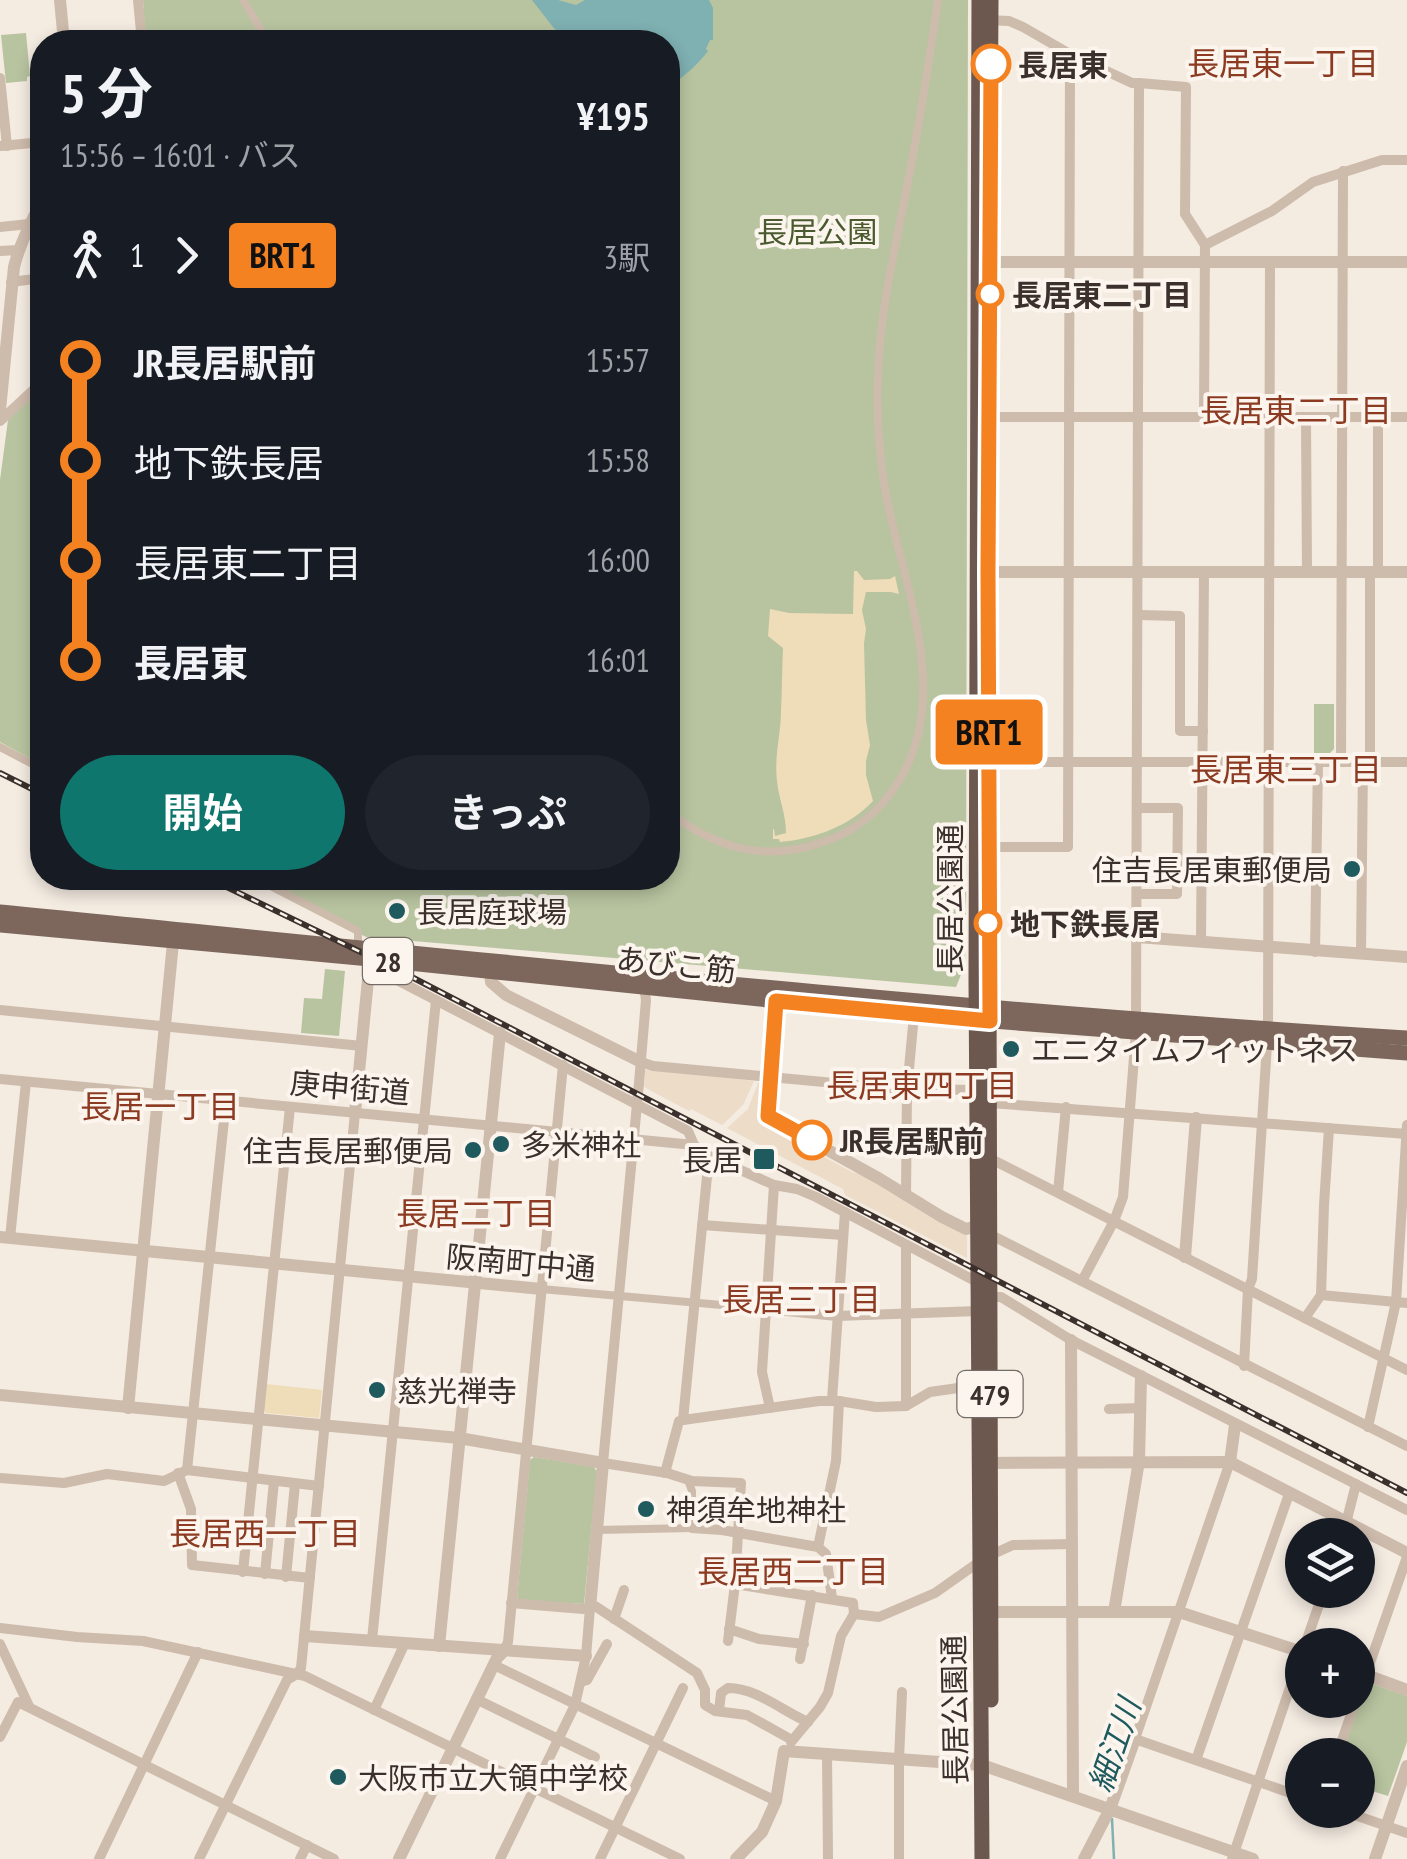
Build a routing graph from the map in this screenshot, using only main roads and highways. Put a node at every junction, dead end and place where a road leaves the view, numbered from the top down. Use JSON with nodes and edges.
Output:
{"nodes":[{"id":1,"x":980,"y":0,"type":"edge"},
{"id":2,"x":991,"y":0,"type":"edge"},
{"id":3,"x":985,"y":20,"type":"junction"},
{"id":4,"x":983,"y":572,"type":"junction"},
{"id":5,"x":0,"y":912,"type":"edge"},
{"id":6,"x":0,"y":925,"type":"edge"},
{"id":7,"x":174,"y":935,"type":"junction"},
{"id":8,"x":983,"y":1013,"type":"junction"},
{"id":9,"x":1268,"y":1036,"type":"junction"},
{"id":10,"x":1407,"y":1038,"type":"edge"},
{"id":11,"x":1407,"y":1052,"type":"edge"},
{"id":12,"x":983,"y":1230,"type":"junction"},
{"id":13,"x":984,"y":1462,"type":"junction"},
{"id":14,"x":985,"y":1558,"type":"junction"},
{"id":15,"x":987,"y":1766,"type":"junction"},
{"id":16,"x":982,"y":1859,"type":"edge"},
{"id":17,"x":991,"y":1859,"type":"edge"}],
"edges":[{"from":1,"to":3,"type":"highway","name":"長居公園通","number":"479"},
{"from":2,"to":3,"type":"highway","name":"長居公園通","number":"479"},
{"from":3,"to":4,"type":"highway","name":"長居公園通","number":"479"},
{"from":4,"to":8,"type":"highway","name":"長居公園通","number":"479"},
{"from":4,"to":8,"type":"highway","name":"長居公園通","number":"479"},
{"from":5,"to":7,"type":"main road","name":"あびこ筋","number":"28"},
{"from":6,"to":7,"type":"main road","name":"あびこ筋","number":"28"},
{"from":7,"to":8,"type":"main road","name":"あびこ筋","number":"28"},
{"from":7,"to":8,"type":"main road","name":"あびこ筋","number":"28"},
{"from":8,"to":9,"type":"main road","name":"あびこ筋","number":"28"},
{"from":8,"to":12,"type":"highway","name":"長居公園通","number":"479"},
{"from":8,"to":12,"type":"highway","name":"長居公園通","number":"479"},
{"from":9,"to":10,"type":"main road","name":"あびこ筋","number":"28"},
{"from":9,"to":11,"type":"main road","name":"あびこ筋","number":"28"},
{"from":12,"to":13,"type":"highway","name":"長居公園通","number":"479"},
{"from":12,"to":13,"type":"highway","name":"長居公園通","number":"479"},
{"from":13,"to":14,"type":"highway","name":"長居公園通","number":"479"},
{"from":14,"to":15,"type":"highway","name":"長居公園通","number":"479"},
{"from":14,"to":15,"type":"highway","name":"長居公園通","number":"479"},
{"from":15,"to":16,"type":"highway","name":"長居公園通","number":"479"},
{"from":15,"to":17,"type":"highway","name":"長居公園通","number":"479"}]}
